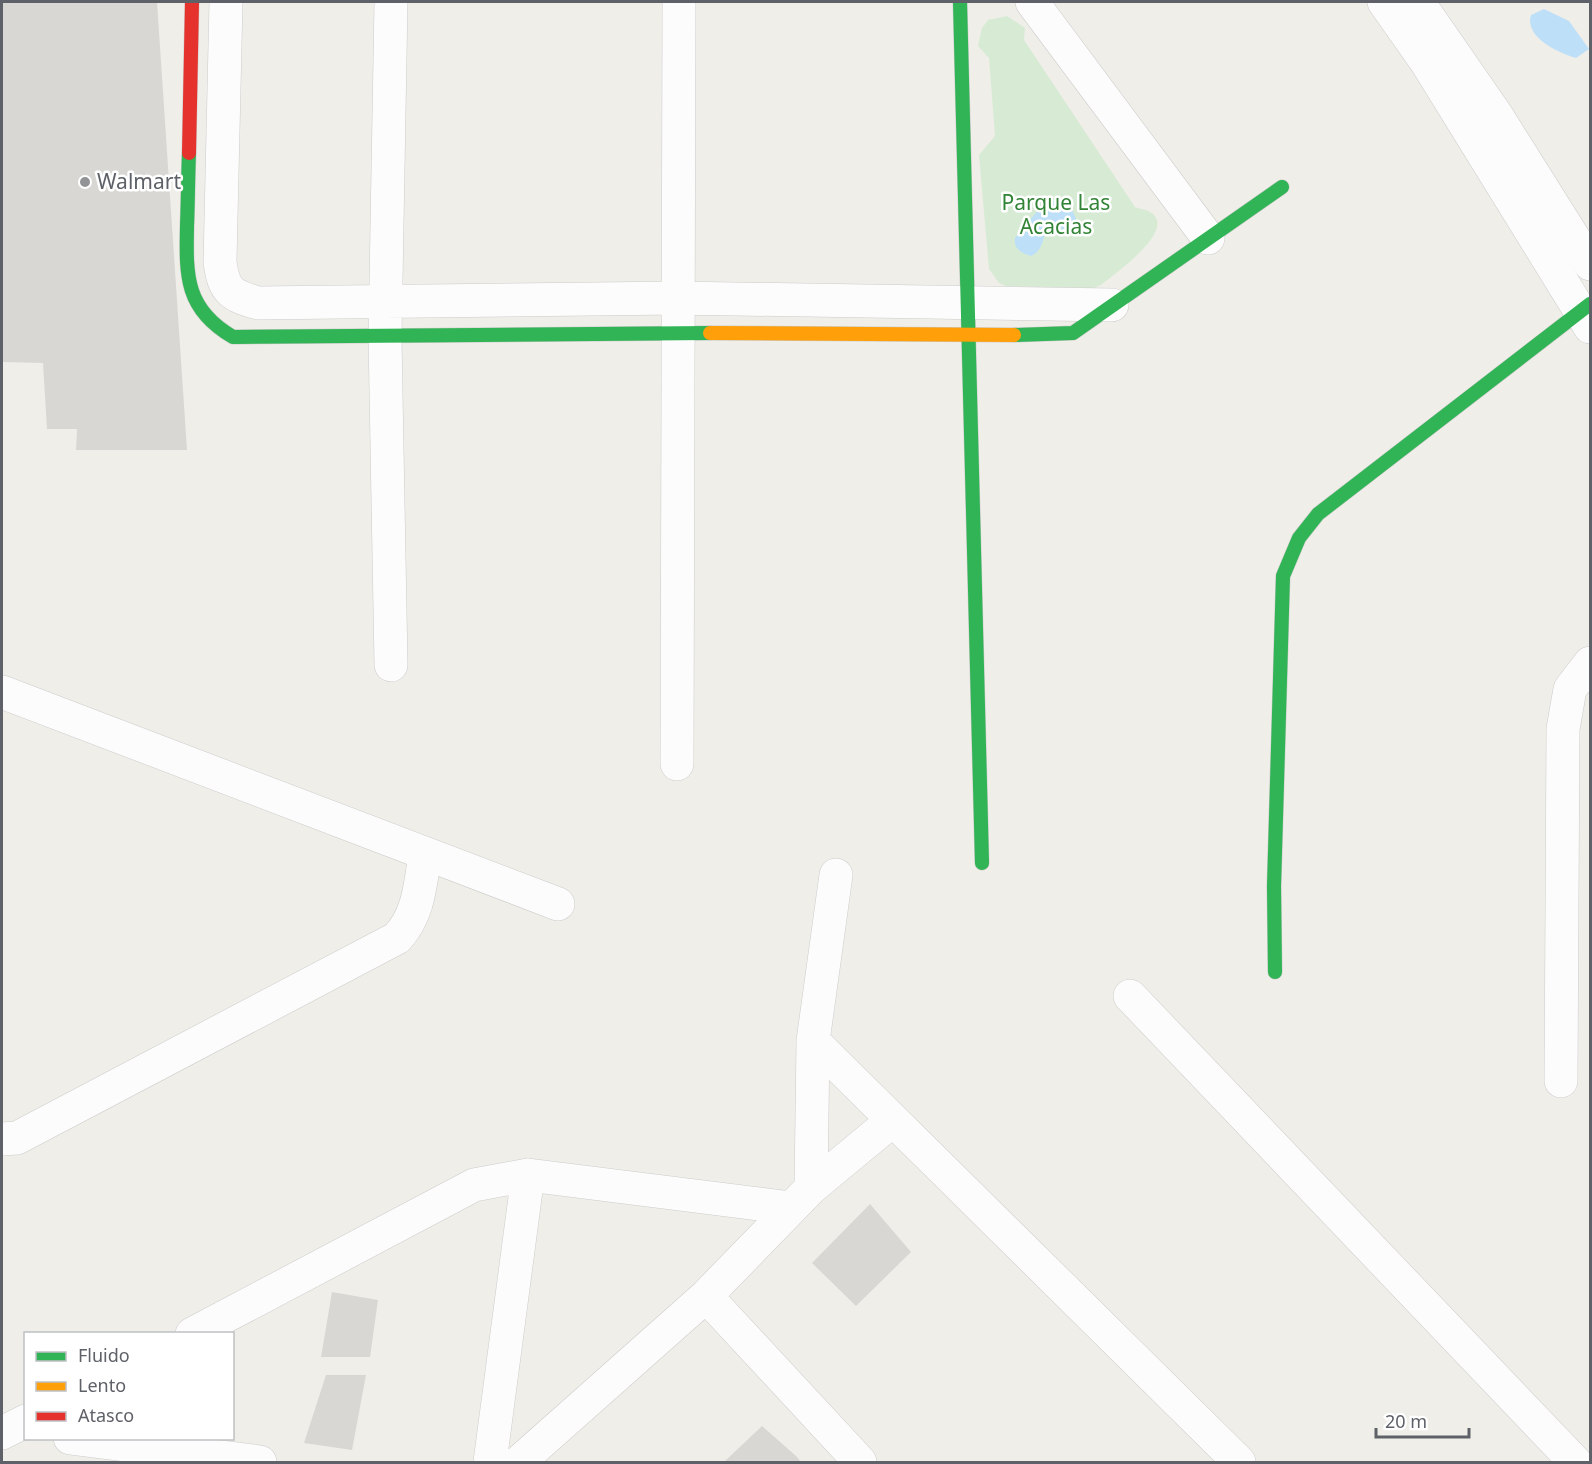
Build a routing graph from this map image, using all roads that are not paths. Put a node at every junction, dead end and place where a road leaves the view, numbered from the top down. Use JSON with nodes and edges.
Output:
{"nodes":[{"id":1,"x":192,"y":2,"type":"edge"},
{"id":2,"x":226,"y":2,"type":"edge"},
{"id":3,"x":391,"y":2,"type":"edge"},
{"id":4,"x":679,"y":2,"type":"edge"},
{"id":5,"x":960,"y":2,"type":"edge"},
{"id":6,"x":1032,"y":2,"type":"edge"},
{"id":7,"x":1384,"y":2,"type":"edge"},
{"id":8,"x":1418,"y":2,"type":"edge"},
{"id":9,"x":1282,"y":187,"type":"dead end"},
{"id":10,"x":1208,"y":238,"type":"junction"},
{"id":11,"x":1590,"y":264,"type":"edge"},
{"id":12,"x":678,"y":298,"type":"junction"},
{"id":13,"x":387,"y":300,"type":"junction"},
{"id":14,"x":969,"y":303,"type":"junction"},
{"id":15,"x":1112,"y":305,"type":"junction"},
{"id":16,"x":1587,"y":314,"type":"edge"},
{"id":17,"x":678,"y":333,"type":"junction"},
{"id":18,"x":968,"y":336,"type":"junction"},
{"id":19,"x":385,"y":337,"type":"junction"},
{"id":20,"x":1590,"y":663,"type":"edge"},
{"id":21,"x":391,"y":665,"type":"dead end"},
{"id":22,"x":2,"y":692,"type":"edge"},
{"id":23,"x":677,"y":764,"type":"dead end"},
{"id":24,"x":425,"y":855,"type":"junction"},
{"id":25,"x":982,"y":863,"type":"dead end"},
{"id":26,"x":837,"y":874,"type":"dead end"},
{"id":27,"x":558,"y":904,"type":"dead end"},
{"id":28,"x":1275,"y":972,"type":"dead end"},
{"id":29,"x":1130,"y":996,"type":"dead end"},
{"id":30,"x":813,"y":1041,"type":"junction"},
{"id":31,"x":1561,"y":1081,"type":"dead end"},
{"id":32,"x":893,"y":1120,"type":"junction"},
{"id":33,"x":2,"y":1139,"type":"edge"},
{"id":34,"x":528,"y":1176,"type":"junction"},
{"id":35,"x":801,"y":1198,"type":"junction"},
{"id":36,"x":706,"y":1296,"type":"junction"},
{"id":37,"x":196,"y":1332,"type":"edge"},
{"id":38,"x":86,"y":1440,"type":"edge"},
{"id":39,"x":260,"y":1462,"type":"edge"},
{"id":40,"x":490,"y":1462,"type":"edge"},
{"id":41,"x":519,"y":1462,"type":"edge"},
{"id":42,"x":860,"y":1462,"type":"edge"},
{"id":43,"x":1239,"y":1462,"type":"edge"},
{"id":44,"x":1575,"y":1462,"type":"edge"}],
"edges":[{"from":1,"to":19,"type":"street"},
{"from":2,"to":13,"type":"street"},
{"from":3,"to":13,"type":"street"},
{"from":4,"to":12,"type":"street"},
{"from":5,"to":14,"type":"street"},
{"from":6,"to":10,"type":"street"},
{"from":7,"to":16,"type":"street"},
{"from":8,"to":11,"type":"street"},
{"from":9,"to":10,"type":"street"},
{"from":10,"to":15,"type":"street"},
{"from":12,"to":13,"type":"street"},
{"from":12,"to":14,"type":"street"},
{"from":12,"to":17,"type":"street"},
{"from":13,"to":19,"type":"street"},
{"from":14,"to":15,"type":"street"},
{"from":14,"to":18,"type":"street"},
{"from":15,"to":18,"type":"street"},
{"from":16,"to":28,"type":"street"},
{"from":17,"to":18,"type":"street"},
{"from":17,"to":19,"type":"street"},
{"from":17,"to":23,"type":"street"},
{"from":18,"to":25,"type":"street"},
{"from":19,"to":21,"type":"street"},
{"from":20,"to":31,"type":"street"},
{"from":22,"to":24,"type":"street"},
{"from":24,"to":27,"type":"street"},
{"from":24,"to":33,"type":"street"},
{"from":26,"to":30,"type":"street"},
{"from":29,"to":44,"type":"street"},
{"from":30,"to":32,"type":"street"},
{"from":30,"to":35,"type":"street"},
{"from":32,"to":35,"type":"street"},
{"from":32,"to":43,"type":"street"},
{"from":34,"to":35,"type":"street"},
{"from":34,"to":37,"type":"street"},
{"from":34,"to":40,"type":"street"},
{"from":35,"to":36,"type":"street"},
{"from":36,"to":41,"type":"street"},
{"from":36,"to":42,"type":"street"},
{"from":38,"to":39,"type":"street"}]}
